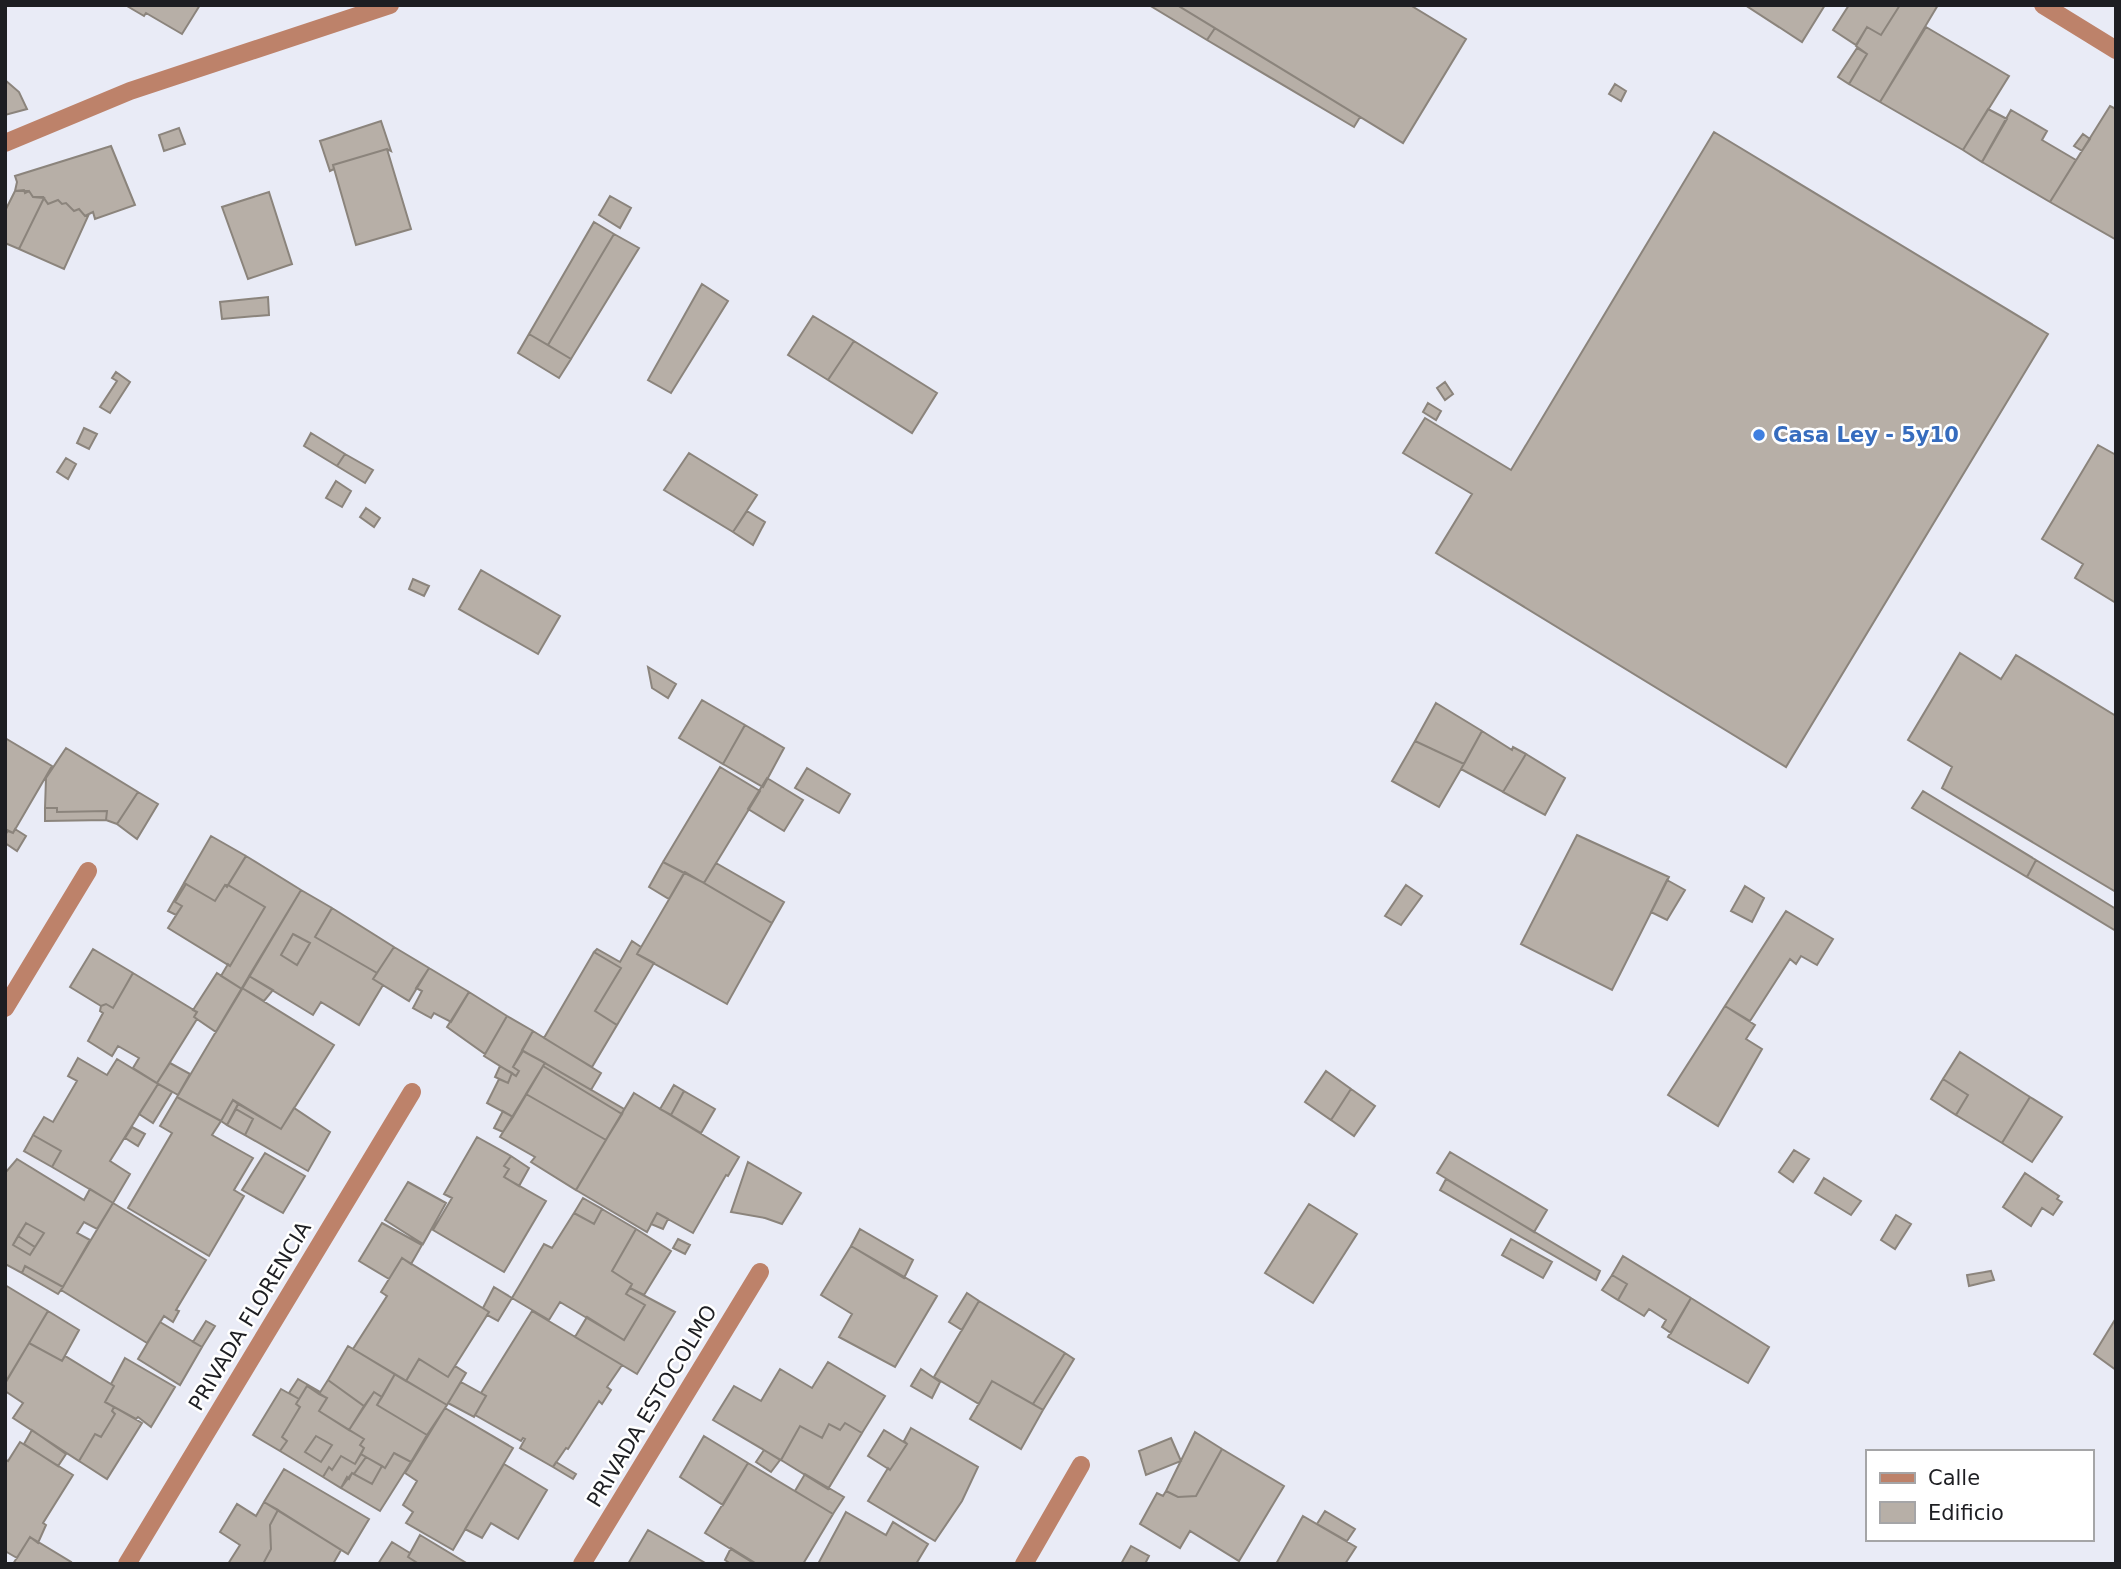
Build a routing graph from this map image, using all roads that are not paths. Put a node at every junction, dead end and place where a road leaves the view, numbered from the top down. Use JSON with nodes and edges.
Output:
{"nodes":[{"id":1,"x":390,"y":5,"type":"edge"},
{"id":2,"x":2043,"y":5,"type":"edge"},
{"id":3,"x":2116,"y":50,"type":"edge"},
{"id":4,"x":5,"y":143,"type":"edge"},
{"id":5,"x":88,"y":872,"type":"dead end"},
{"id":6,"x":5,"y":1008,"type":"edge"},
{"id":7,"x":412,"y":1092,"type":"dead end"},
{"id":8,"x":760,"y":1272,"type":"dead end"},
{"id":9,"x":1081,"y":1465,"type":"dead end"},
{"id":10,"x":127,"y":1564,"type":"edge"},
{"id":11,"x":582,"y":1564,"type":"edge"},
{"id":12,"x":1024,"y":1564,"type":"edge"}],
"edges":[{"from":1,"to":4,"type":"street"},
{"from":2,"to":3,"type":"street"},
{"from":5,"to":6,"type":"street"},
{"from":7,"to":10,"type":"street","name":"PRIVADA FLORENCIA"},
{"from":8,"to":11,"type":"street","name":"PRIVADA ESTOCOLMO"},
{"from":9,"to":12,"type":"street"}]}
